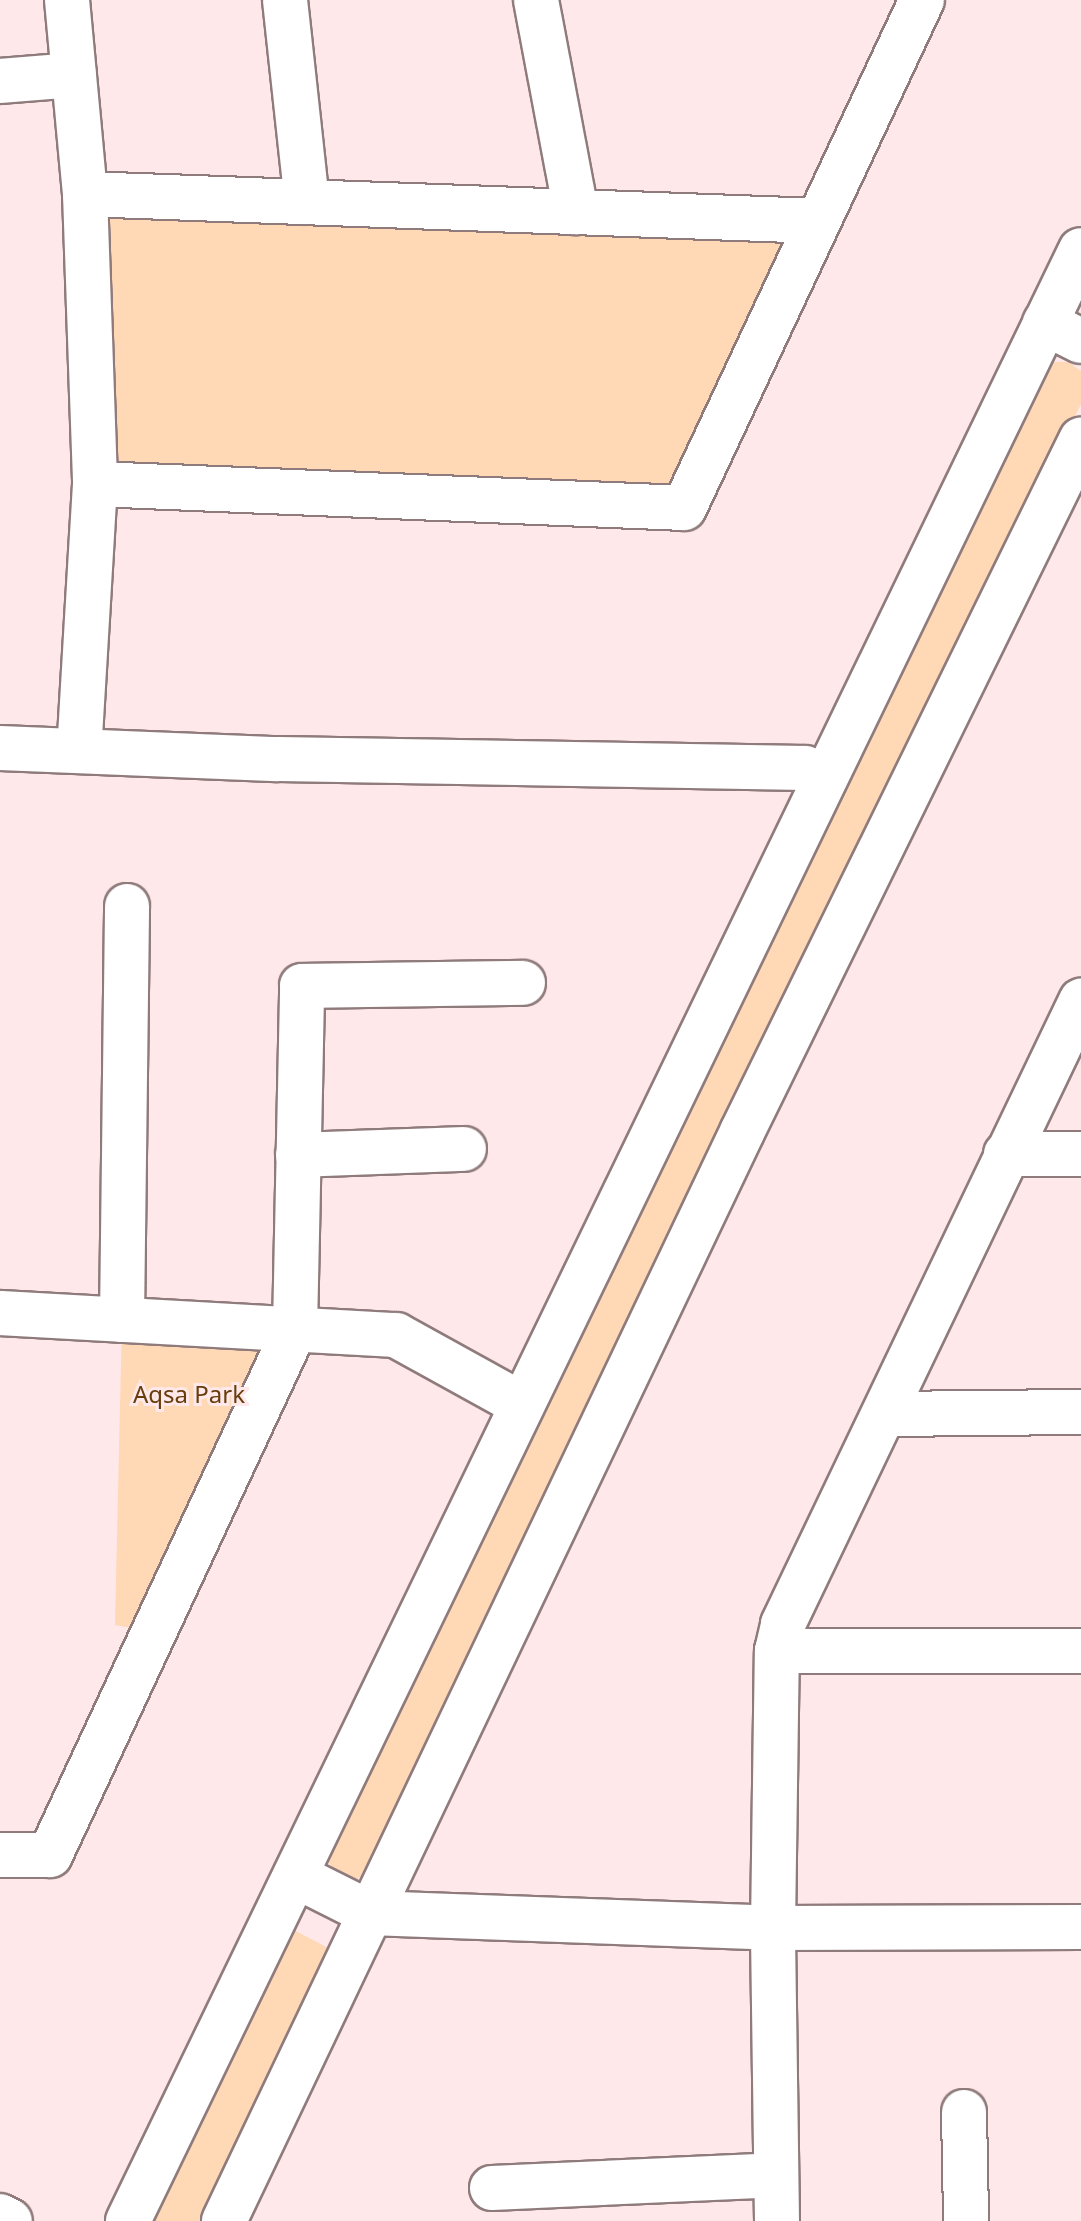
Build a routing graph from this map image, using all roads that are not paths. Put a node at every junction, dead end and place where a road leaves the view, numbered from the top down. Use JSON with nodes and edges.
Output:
{"nodes":[{"id":1,"x":67,"y":0,"type":"edge"},
{"id":2,"x":285,"y":0,"type":"edge"},
{"id":3,"x":536,"y":0,"type":"edge"},
{"id":4,"x":922,"y":0,"type":"edge"},
{"id":5,"x":74,"y":75,"type":"junction"},
{"id":6,"x":0,"y":81,"type":"edge"},
{"id":7,"x":85,"y":194,"type":"junction"},
{"id":8,"x":307,"y":202,"type":"junction"},
{"id":9,"x":576,"y":212,"type":"junction"},
{"id":10,"x":818,"y":221,"type":"junction"},
{"id":11,"x":1081,"y":250,"type":"edge"},
{"id":12,"x":1063,"y":332,"type":"edge"},
{"id":13,"x":1081,"y":440,"type":"edge"},
{"id":14,"x":95,"y":484,"type":"junction"},
{"id":15,"x":0,"y":748,"type":"edge"},
{"id":16,"x":79,"y":751,"type":"junction"},
{"id":17,"x":824,"y":777,"type":"junction"},
{"id":18,"x":127,"y":906,"type":"dead end"},
{"id":19,"x":523,"y":983,"type":"dead end"},
{"id":20,"x":1081,"y":1001,"type":"edge"},
{"id":21,"x":464,"y":1149,"type":"dead end"},
{"id":22,"x":1006,"y":1154,"type":"junction"},
{"id":23,"x":1081,"y":1154,"type":"edge"},
{"id":24,"x":298,"y":1155,"type":"junction"},
{"id":25,"x":0,"y":1313,"type":"edge"},
{"id":26,"x":122,"y":1320,"type":"junction"},
{"id":27,"x":295,"y":1329,"type":"junction"},
{"id":28,"x":521,"y":1404,"type":"junction"},
{"id":29,"x":1081,"y":1412,"type":"edge"},
{"id":30,"x":886,"y":1414,"type":"junction"},
{"id":31,"x":777,"y":1651,"type":"junction"},
{"id":32,"x":1081,"y":1651,"type":"edge"},
{"id":33,"x":0,"y":1855,"type":"edge"},
{"id":34,"x":296,"y":1876,"type":"junction"},
{"id":35,"x":370,"y":1913,"type":"junction"},
{"id":36,"x":1081,"y":1927,"type":"edge"},
{"id":37,"x":773,"y":1928,"type":"junction"},
{"id":38,"x":964,"y":2112,"type":"dead end"},
{"id":39,"x":775,"y":2175,"type":"junction"},
{"id":40,"x":492,"y":2188,"type":"dead end"},
{"id":41,"x":0,"y":2216,"type":"edge"},
{"id":42,"x":10,"y":2221,"type":"edge"},
{"id":43,"x":128,"y":2221,"type":"edge"},
{"id":44,"x":224,"y":2221,"type":"edge"},
{"id":45,"x":777,"y":2221,"type":"edge"},
{"id":46,"x":966,"y":2221,"type":"edge"}],
"edges":[{"from":1,"to":5,"type":"street"},
{"from":2,"to":8,"type":"street"},
{"from":3,"to":9,"type":"street"},
{"from":4,"to":10,"type":"street"},
{"from":5,"to":6,"type":"street"},
{"from":5,"to":7,"type":"street"},
{"from":7,"to":8,"type":"street"},
{"from":7,"to":14,"type":"street"},
{"from":8,"to":9,"type":"street"},
{"from":9,"to":10,"type":"street"},
{"from":10,"to":14,"type":"street"},
{"from":11,"to":12,"type":"street"},
{"from":12,"to":17,"type":"street"},
{"from":13,"to":35,"type":"street"},
{"from":14,"to":16,"type":"street"},
{"from":15,"to":16,"type":"street"},
{"from":16,"to":17,"type":"street"},
{"from":17,"to":28,"type":"street"},
{"from":18,"to":26,"type":"street"},
{"from":19,"to":24,"type":"street"},
{"from":20,"to":22,"type":"street"},
{"from":21,"to":24,"type":"street"},
{"from":22,"to":23,"type":"street"},
{"from":22,"to":30,"type":"street"},
{"from":24,"to":27,"type":"street"},
{"from":25,"to":26,"type":"street"},
{"from":26,"to":27,"type":"street"},
{"from":27,"to":28,"type":"street"},
{"from":27,"to":33,"type":"street"},
{"from":28,"to":34,"type":"street"},
{"from":29,"to":30,"type":"street"},
{"from":30,"to":31,"type":"street"},
{"from":31,"to":32,"type":"street"},
{"from":31,"to":37,"type":"street"},
{"from":34,"to":35,"type":"street"},
{"from":34,"to":43,"type":"street"},
{"from":35,"to":37,"type":"street"},
{"from":35,"to":44,"type":"street"},
{"from":36,"to":37,"type":"street"},
{"from":37,"to":39,"type":"street"},
{"from":38,"to":46,"type":"street"},
{"from":39,"to":40,"type":"street"},
{"from":39,"to":45,"type":"street"},
{"from":41,"to":42,"type":"street"}]}
